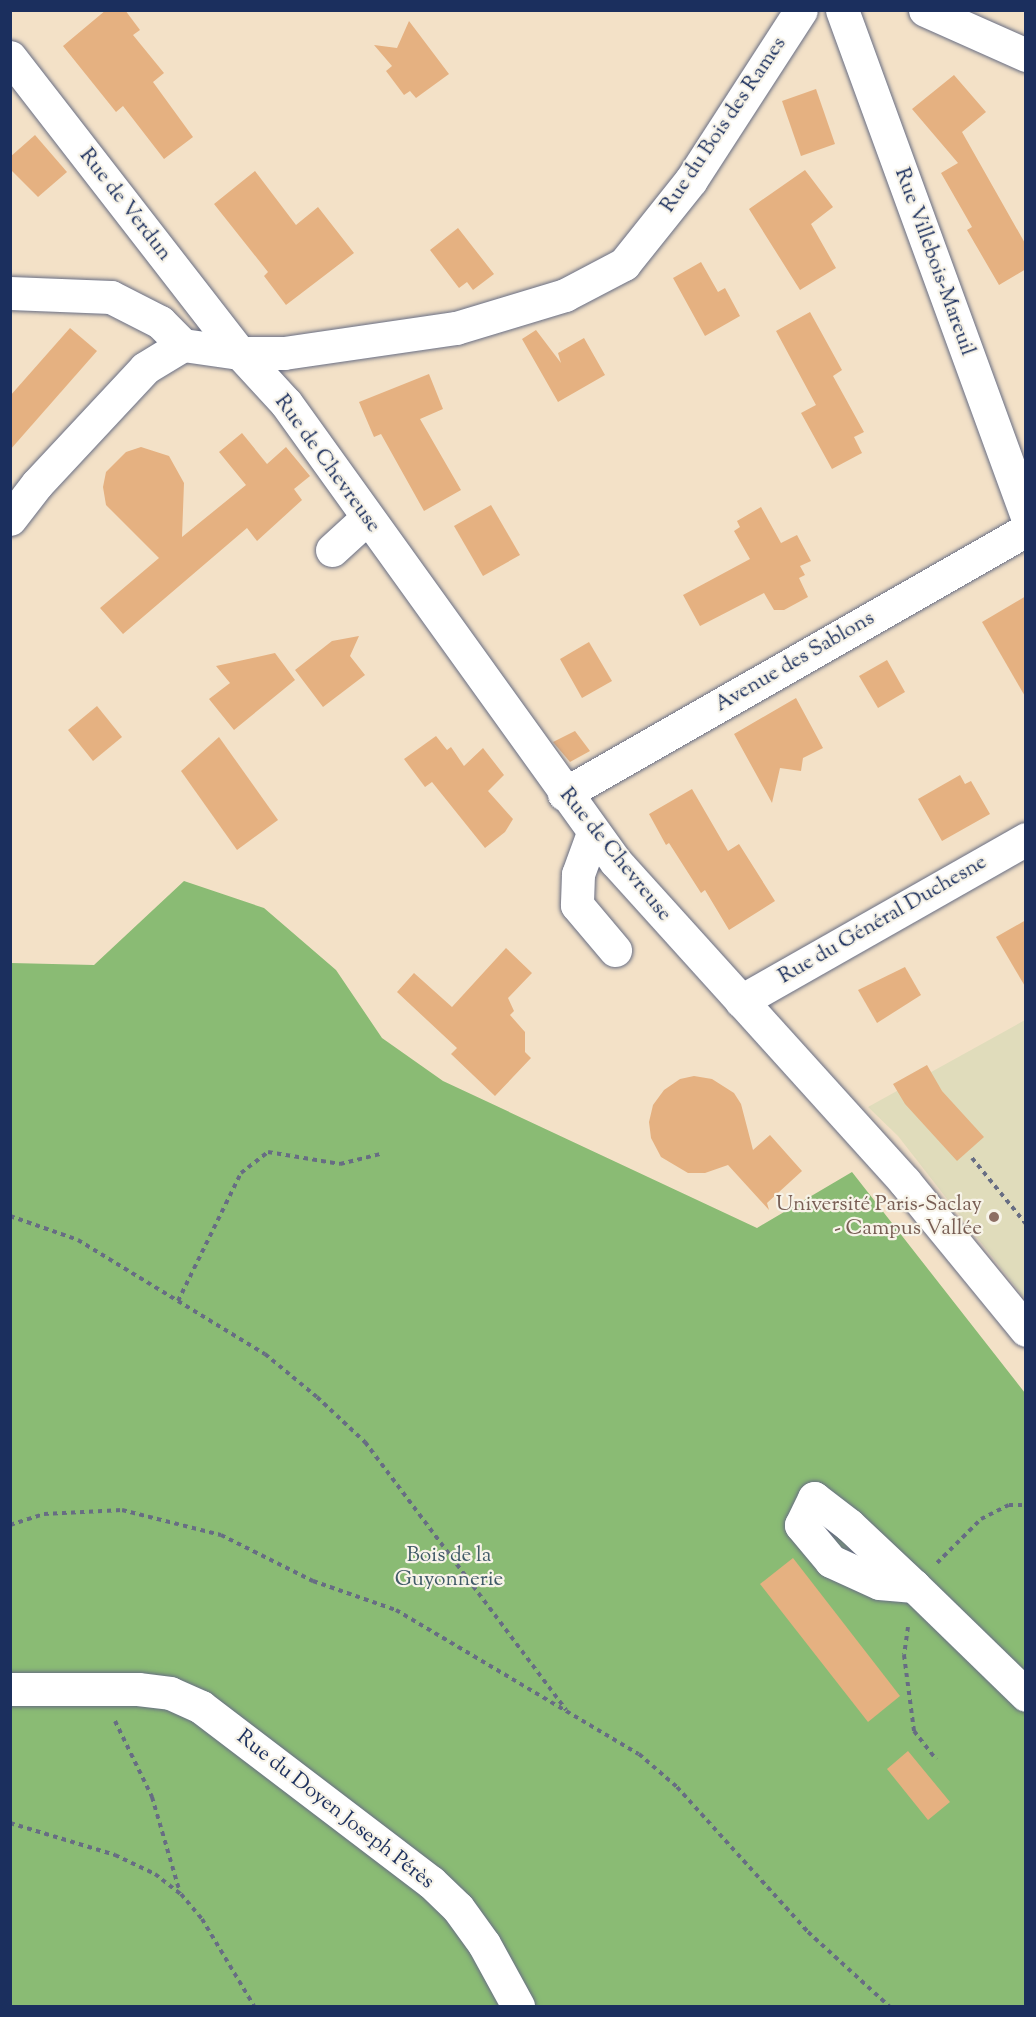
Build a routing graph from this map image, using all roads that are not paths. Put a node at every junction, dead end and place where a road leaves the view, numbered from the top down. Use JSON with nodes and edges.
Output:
{"nodes":[{"id":1,"x":801,"y":10,"type":"edge"},
{"id":2,"x":842,"y":10,"type":"edge"},
{"id":3,"x":925,"y":10,"type":"edge"},
{"id":4,"x":1026,"y":56,"type":"edge"},
{"id":5,"x":10,"y":57,"type":"edge"},
{"id":6,"x":10,"y":293,"type":"edge"},
{"id":7,"x":183,"y":345,"type":"junction"},
{"id":8,"x":240,"y":353,"type":"junction"},
{"id":9,"x":1026,"y":514,"type":"edge"},
{"id":10,"x":367,"y":518,"type":"junction"},
{"id":11,"x":10,"y":519,"type":"edge"},
{"id":12,"x":1026,"y":530,"type":"edge"},
{"id":13,"x":332,"y":550,"type":"dead end"},
{"id":14,"x":564,"y":794,"type":"junction"},
{"id":15,"x":593,"y":833,"type":"junction"},
{"id":16,"x":1026,"y":839,"type":"edge"},
{"id":17,"x":615,"y":950,"type":"dead end"},
{"id":18,"x":741,"y":1001,"type":"junction"},
{"id":19,"x":1026,"y":1330,"type":"edge"},
{"id":20,"x":914,"y":1586,"type":"dead end"},
{"id":21,"x":10,"y":1689,"type":"edge"},
{"id":22,"x":1026,"y":1695,"type":"edge"},
{"id":23,"x":518,"y":2007,"type":"edge"}],
"edges":[{"from":1,"to":8,"type":"street","name":"Rue du Bois des Rames"},
{"from":2,"to":9,"type":"street","name":"Rue Villebois-Mareuil"},
{"from":3,"to":4,"type":"street"},
{"from":5,"to":8,"type":"street","name":"Rue de Verdun"},
{"from":6,"to":7,"type":"street"},
{"from":7,"to":8,"type":"street","name":"Rue du Bois des Rames"},
{"from":7,"to":11,"type":"street"},
{"from":8,"to":10,"type":"street","name":"Rue de Chevreuse"},
{"from":10,"to":13,"type":"street"},
{"from":10,"to":14,"type":"street","name":"Rue de Chevreuse"},
{"from":12,"to":14,"type":"street","name":"Avenue des Sablons"},
{"from":14,"to":15,"type":"street","name":"Rue de Chevreuse"},
{"from":15,"to":17,"type":"street"},
{"from":15,"to":18,"type":"street","name":"Rue de Chevreuse"},
{"from":16,"to":18,"type":"street","name":"Rue du Général Duchesne"},
{"from":18,"to":19,"type":"street","name":"Rue de Chevreuse"},
{"from":20,"to":22,"type":"street"},
{"from":21,"to":23,"type":"street","name":"Rue du Doyen Joseph Pérès"}]}
